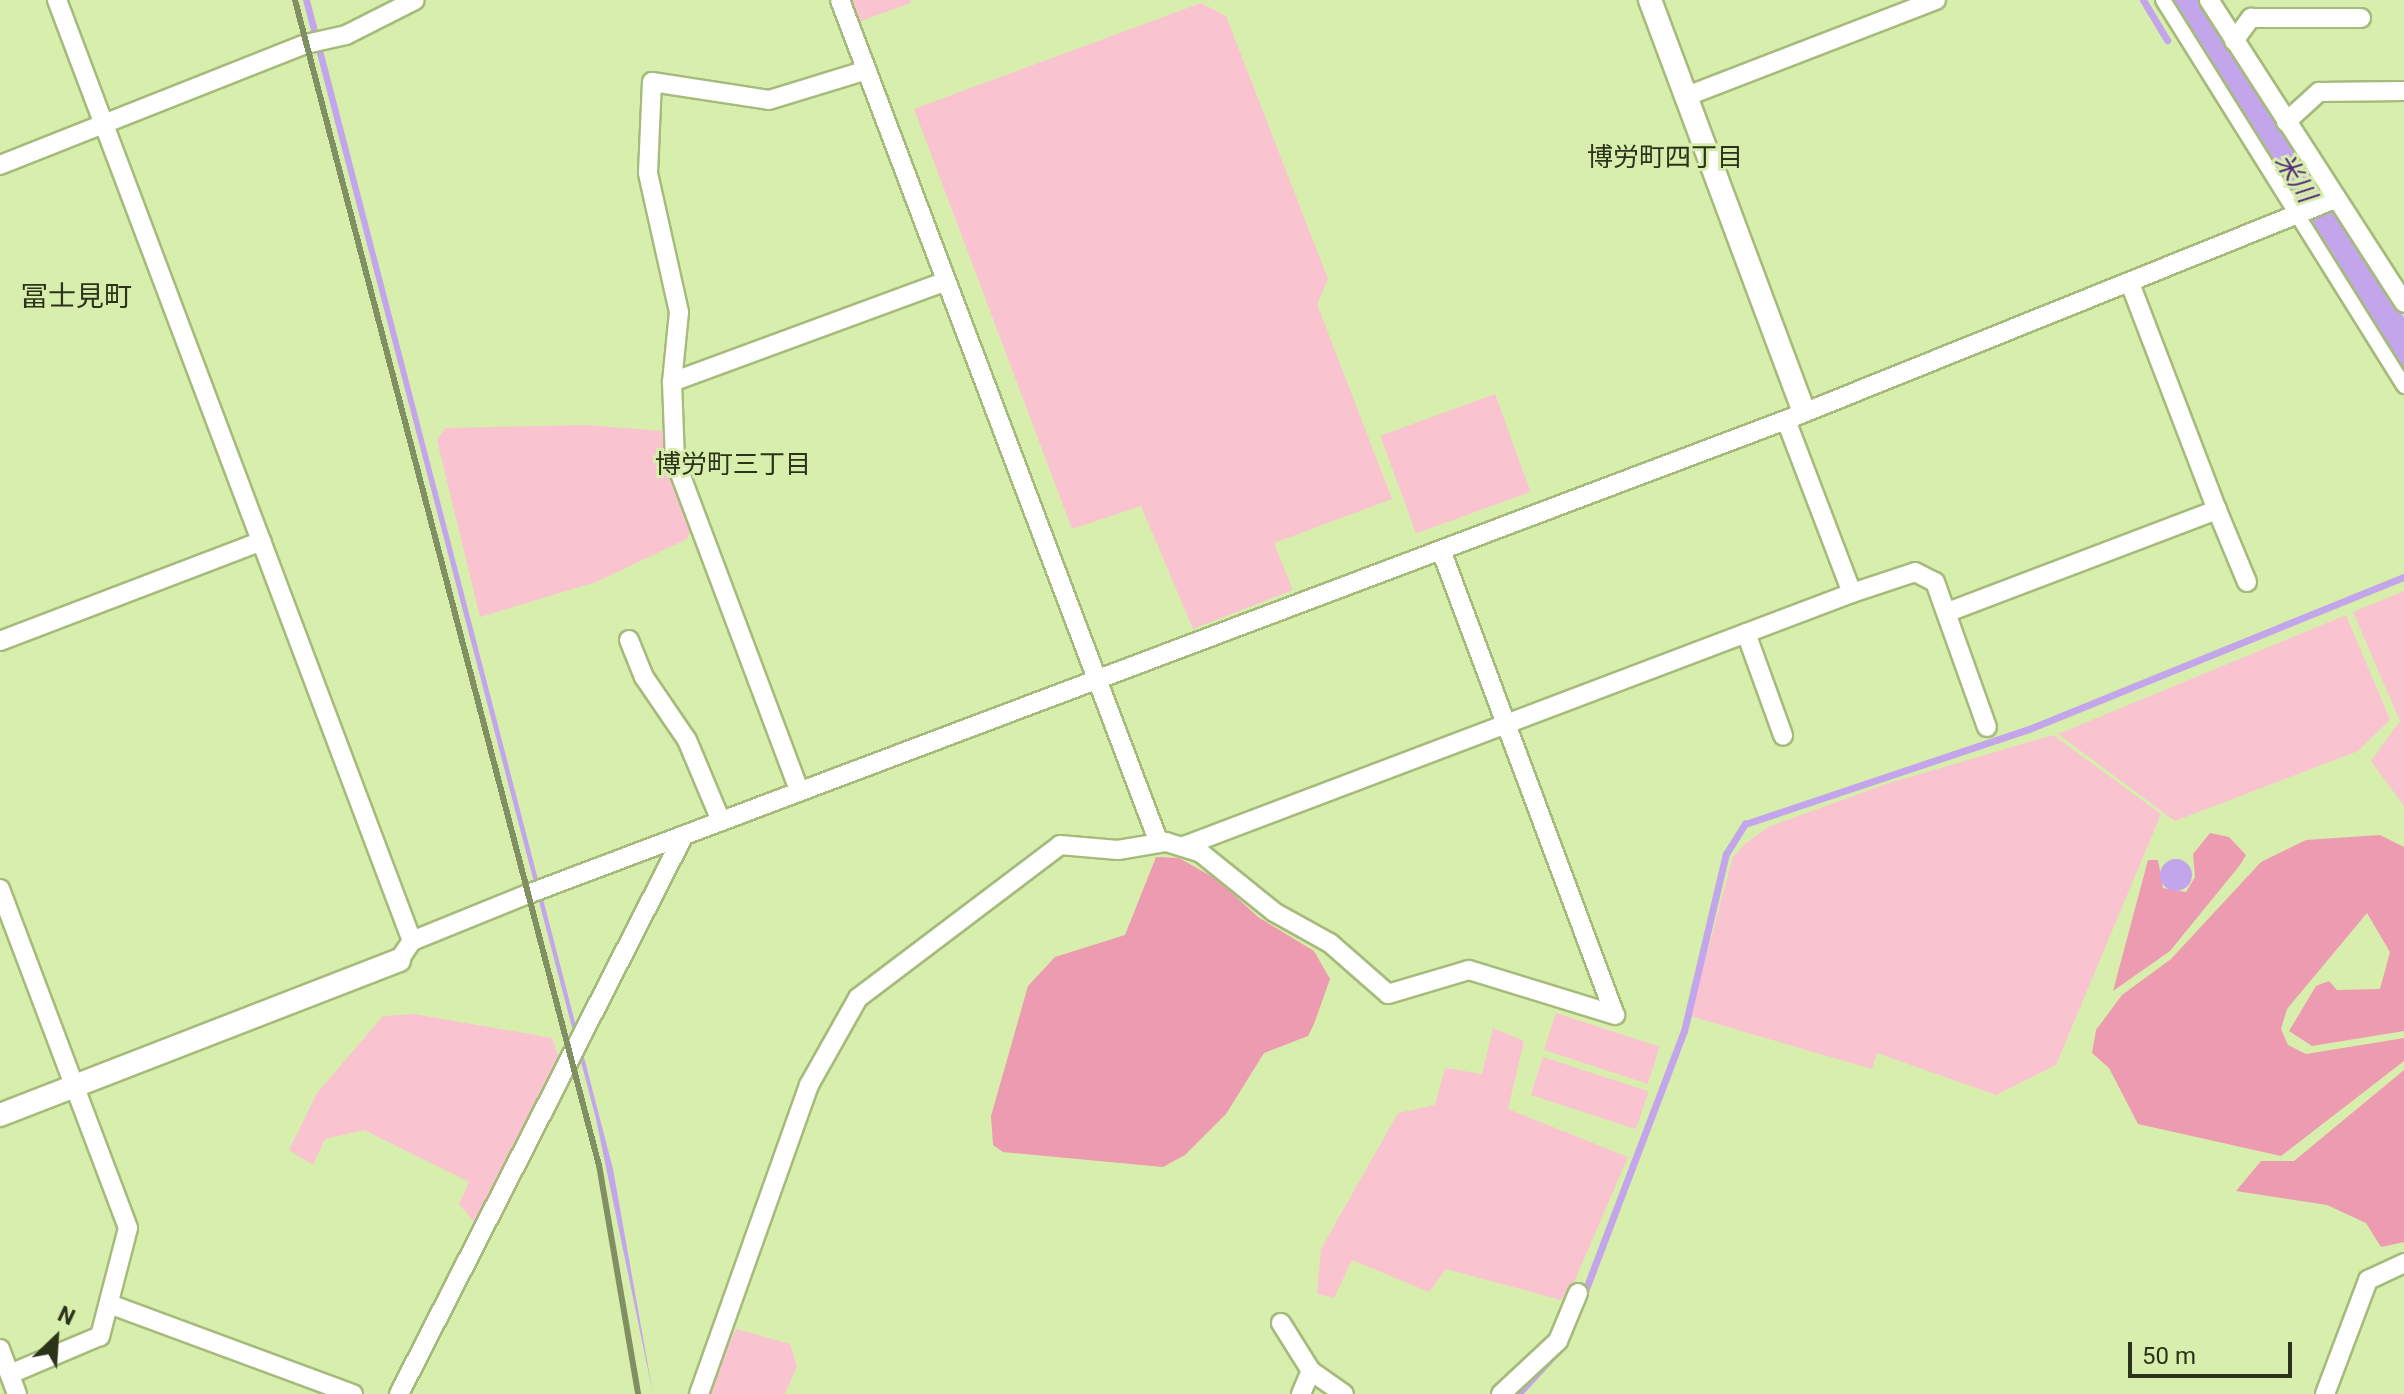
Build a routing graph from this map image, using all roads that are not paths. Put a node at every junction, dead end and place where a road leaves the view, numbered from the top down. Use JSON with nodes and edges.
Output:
{"nodes":[{"id":1,"x":57,"y":0,"type":"edge"},
{"id":2,"x":415,"y":0,"type":"edge"},
{"id":3,"x":840,"y":0,"type":"edge"},
{"id":4,"x":1650,"y":0,"type":"edge"},
{"id":5,"x":1936,"y":0,"type":"edge"},
{"id":6,"x":2163,"y":0,"type":"edge"},
{"id":7,"x":2209,"y":0,"type":"edge"},
{"id":8,"x":391,"y":7,"type":"edge"},
{"id":9,"x":2361,"y":18,"type":"dead end"},
{"id":10,"x":2234,"y":41,"type":"junction"},
{"id":11,"x":867,"y":70,"type":"junction"},
{"id":12,"x":2404,"y":91,"type":"edge"},
{"id":13,"x":1687,"y":96,"type":"junction"},
{"id":14,"x":2286,"y":122,"type":"junction"},
{"id":15,"x":104,"y":126,"type":"junction"},
{"id":16,"x":0,"y":165,"type":"edge"},
{"id":17,"x":2331,"y":202,"type":"junction"},
{"id":18,"x":2300,"y":217,"type":"junction"},
{"id":19,"x":944,"y":282,"type":"junction"},
{"id":20,"x":2131,"y":286,"type":"junction"},
{"id":21,"x":2402,"y":295,"type":"edge"},
{"id":22,"x":672,"y":382,"type":"junction"},
{"id":23,"x":2404,"y":386,"type":"edge"},
{"id":24,"x":1795,"y":415,"type":"junction"},
{"id":25,"x":2217,"y":510,"type":"junction"},
{"id":26,"x":262,"y":541,"type":"junction"},
{"id":27,"x":1441,"y":550,"type":"junction"},
{"id":28,"x":2247,"y":582,"type":"dead end"},
{"id":29,"x":1852,"y":593,"type":"junction"},
{"id":30,"x":1948,"y":612,"type":"junction"},
{"id":31,"x":1746,"y":633,"type":"junction"},
{"id":32,"x":629,"y":640,"type":"dead end"},
{"id":33,"x":0,"y":641,"type":"edge"},
{"id":34,"x":1098,"y":682,"type":"junction"},
{"id":35,"x":1506,"y":724,"type":"junction"},
{"id":36,"x":1987,"y":727,"type":"dead end"},
{"id":37,"x":1783,"y":735,"type":"dead end"},
{"id":38,"x":799,"y":790,"type":"junction"},
{"id":39,"x":721,"y":821,"type":"junction"},
{"id":40,"x":684,"y":835,"type":"junction"},
{"id":41,"x":1159,"y":843,"type":"junction"},
{"id":42,"x":1184,"y":846,"type":"junction"},
{"id":43,"x":0,"y":889,"type":"edge"},
{"id":44,"x":406,"y":950,"type":"junction"},
{"id":45,"x":74,"y":1085,"type":"junction"},
{"id":46,"x":0,"y":1115,"type":"edge"},
{"id":47,"x":2404,"y":1263,"type":"edge"},
{"id":48,"x":1578,"y":1293,"type":"dead end"},
{"id":49,"x":112,"y":1305,"type":"junction"},
{"id":50,"x":1281,"y":1323,"type":"dead end"},
{"id":51,"x":0,"y":1349,"type":"edge"},
{"id":52,"x":1311,"y":1371,"type":"junction"},
{"id":53,"x":10,"y":1374,"type":"junction"},
{"id":54,"x":17,"y":1394,"type":"edge"},
{"id":55,"x":353,"y":1394,"type":"edge"},
{"id":56,"x":399,"y":1394,"type":"edge"},
{"id":57,"x":699,"y":1394,"type":"edge"},
{"id":58,"x":1301,"y":1394,"type":"edge"},
{"id":59,"x":1344,"y":1394,"type":"edge"},
{"id":60,"x":1501,"y":1394,"type":"edge"},
{"id":61,"x":2325,"y":1394,"type":"edge"}],
"edges":[{"from":1,"to":15,"type":"street"},
{"from":2,"to":8,"type":"street"},
{"from":3,"to":11,"type":"street"},
{"from":4,"to":13,"type":"street"},
{"from":5,"to":13,"type":"street"},
{"from":6,"to":18,"type":"street"},
{"from":7,"to":10,"type":"street"},
{"from":8,"to":15,"type":"street"},
{"from":9,"to":10,"type":"street"},
{"from":10,"to":14,"type":"street"},
{"from":11,"to":19,"type":"street"},
{"from":11,"to":22,"type":"street"},
{"from":12,"to":14,"type":"street"},
{"from":13,"to":24,"type":"street"},
{"from":14,"to":17,"type":"street"},
{"from":15,"to":16,"type":"street"},
{"from":15,"to":26,"type":"street"},
{"from":17,"to":18,"type":"street"},
{"from":17,"to":21,"type":"street"},
{"from":18,"to":20,"type":"street"},
{"from":18,"to":23,"type":"street"},
{"from":19,"to":22,"type":"street"},
{"from":19,"to":34,"type":"street"},
{"from":20,"to":24,"type":"street"},
{"from":20,"to":25,"type":"street"},
{"from":22,"to":38,"type":"street"},
{"from":24,"to":27,"type":"street"},
{"from":24,"to":29,"type":"street"},
{"from":25,"to":28,"type":"street"},
{"from":25,"to":30,"type":"street"},
{"from":26,"to":33,"type":"street"},
{"from":26,"to":44,"type":"street"},
{"from":27,"to":34,"type":"street"},
{"from":27,"to":35,"type":"street"},
{"from":29,"to":30,"type":"street"},
{"from":29,"to":31,"type":"street"},
{"from":30,"to":36,"type":"street"},
{"from":31,"to":35,"type":"street"},
{"from":31,"to":37,"type":"street"},
{"from":32,"to":39,"type":"street"},
{"from":34,"to":38,"type":"street"},
{"from":34,"to":41,"type":"street"},
{"from":35,"to":42,"type":"street"},
{"from":35,"to":42,"type":"street"},
{"from":38,"to":39,"type":"street"},
{"from":39,"to":40,"type":"street"},
{"from":40,"to":44,"type":"street"},
{"from":40,"to":56,"type":"street"},
{"from":41,"to":42,"type":"street"},
{"from":41,"to":57,"type":"street"},
{"from":43,"to":45,"type":"street"},
{"from":44,"to":45,"type":"street"},
{"from":45,"to":46,"type":"street"},
{"from":45,"to":49,"type":"street"},
{"from":47,"to":61,"type":"street"},
{"from":48,"to":60,"type":"street"},
{"from":49,"to":53,"type":"street"},
{"from":49,"to":55,"type":"street"},
{"from":50,"to":52,"type":"street"},
{"from":51,"to":53,"type":"street"},
{"from":52,"to":58,"type":"street"},
{"from":52,"to":59,"type":"street"},
{"from":53,"to":54,"type":"street"}]}
